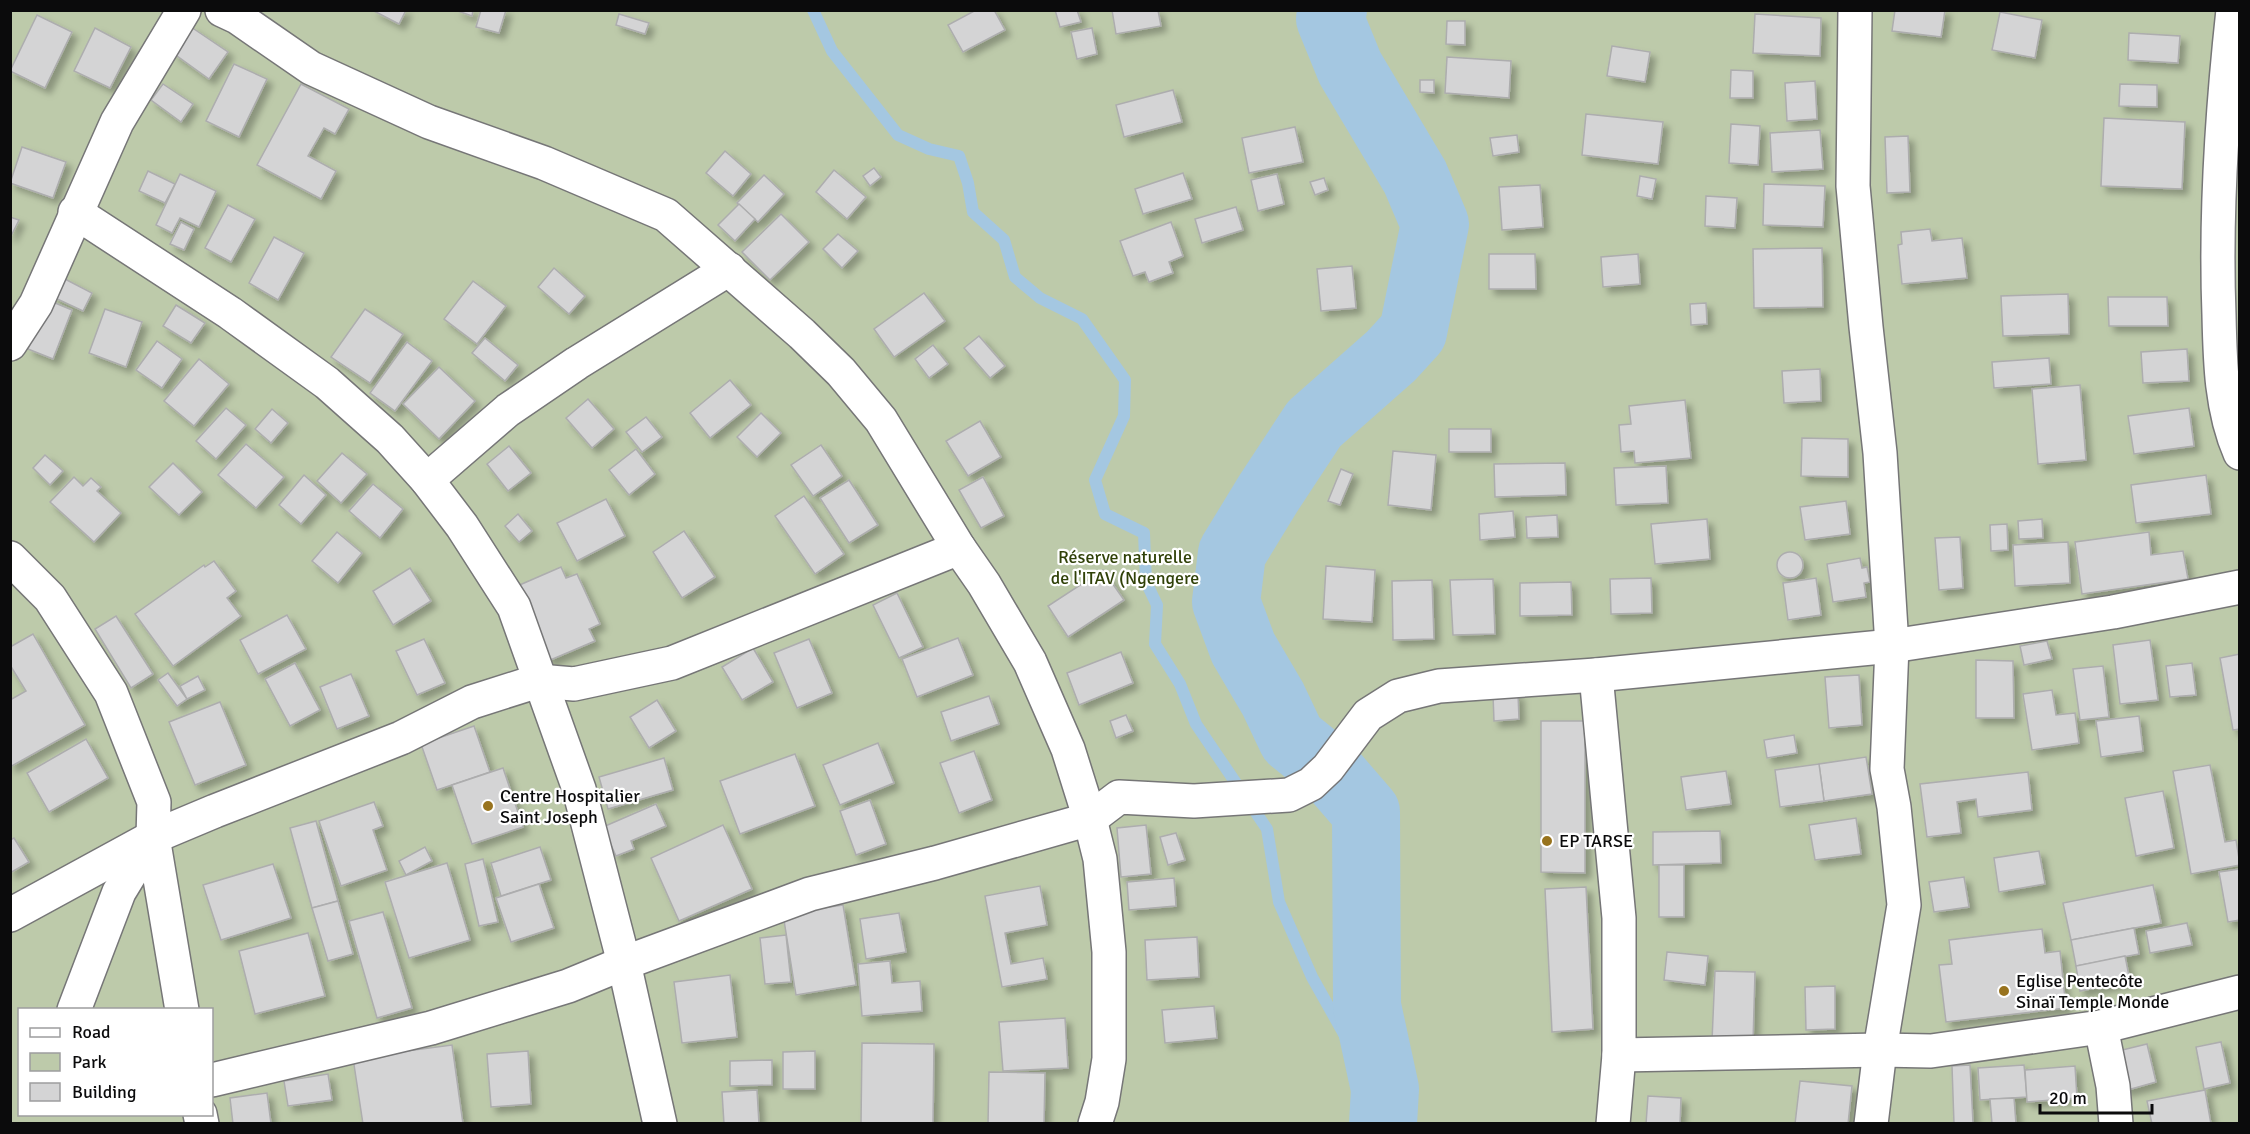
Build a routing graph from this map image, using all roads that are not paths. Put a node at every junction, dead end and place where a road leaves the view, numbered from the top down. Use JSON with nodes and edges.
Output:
{"nodes":[{"id":1,"x":184,"y":10,"type":"edge"},
{"id":2,"x":222,"y":10,"type":"edge"},
{"id":3,"x":1855,"y":10,"type":"edge"},
{"id":4,"x":2233,"y":10,"type":"edge"},
{"id":5,"x":75,"y":212,"type":"junction"},
{"id":6,"x":729,"y":269,"type":"junction"},
{"id":7,"x":10,"y":344,"type":"edge"},
{"id":8,"x":2240,"y":453,"type":"edge"},
{"id":9,"x":427,"y":480,"type":"junction"},
{"id":10,"x":959,"y":548,"type":"junction"},
{"id":11,"x":10,"y":558,"type":"edge"},
{"id":12,"x":2240,"y":586,"type":"edge"},
{"id":13,"x":1892,"y":646,"type":"junction"},
{"id":14,"x":1596,"y":675,"type":"junction"},
{"id":15,"x":538,"y":681,"type":"junction"},
{"id":16,"x":1090,"y":819,"type":"junction"},
{"id":17,"x":153,"y":837,"type":"junction"},
{"id":18,"x":10,"y":915,"type":"edge"},
{"id":19,"x":624,"y":963,"type":"junction"},
{"id":20,"x":2240,"y":992,"type":"edge"},
{"id":21,"x":75,"y":1008,"type":"edge"},
{"id":22,"x":182,"y":1008,"type":"edge"},
{"id":23,"x":2101,"y":1027,"type":"junction"},
{"id":24,"x":1880,"y":1050,"type":"junction"},
{"id":25,"x":1619,"y":1055,"type":"junction"},
{"id":26,"x":213,"y":1080,"type":"edge"},
{"id":27,"x":660,"y":1124,"type":"edge"},
{"id":28,"x":1095,"y":1124,"type":"edge"},
{"id":29,"x":1613,"y":1124,"type":"edge"},
{"id":30,"x":1871,"y":1124,"type":"edge"},
{"id":31,"x":2116,"y":1124,"type":"edge"}],
"edges":[{"from":1,"to":5,"type":"street"},
{"from":2,"to":6,"type":"street"},
{"from":3,"to":13,"type":"street"},
{"from":4,"to":8,"type":"street"},
{"from":5,"to":7,"type":"street"},
{"from":5,"to":9,"type":"street"},
{"from":6,"to":9,"type":"street"},
{"from":6,"to":10,"type":"street"},
{"from":9,"to":15,"type":"street"},
{"from":10,"to":15,"type":"street"},
{"from":10,"to":16,"type":"street"},
{"from":11,"to":17,"type":"street"},
{"from":12,"to":13,"type":"street"},
{"from":13,"to":14,"type":"street"},
{"from":13,"to":24,"type":"street"},
{"from":14,"to":16,"type":"street"},
{"from":14,"to":25,"type":"street"},
{"from":15,"to":17,"type":"street"},
{"from":15,"to":19,"type":"street"},
{"from":16,"to":19,"type":"street"},
{"from":16,"to":28,"type":"street"},
{"from":17,"to":18,"type":"street"},
{"from":17,"to":21,"type":"street"},
{"from":17,"to":22,"type":"street"},
{"from":19,"to":26,"type":"street"},
{"from":19,"to":27,"type":"street"},
{"from":20,"to":23,"type":"street"},
{"from":23,"to":24,"type":"street"},
{"from":23,"to":31,"type":"street"},
{"from":24,"to":25,"type":"street"},
{"from":24,"to":30,"type":"street"},
{"from":25,"to":29,"type":"street"}]}
